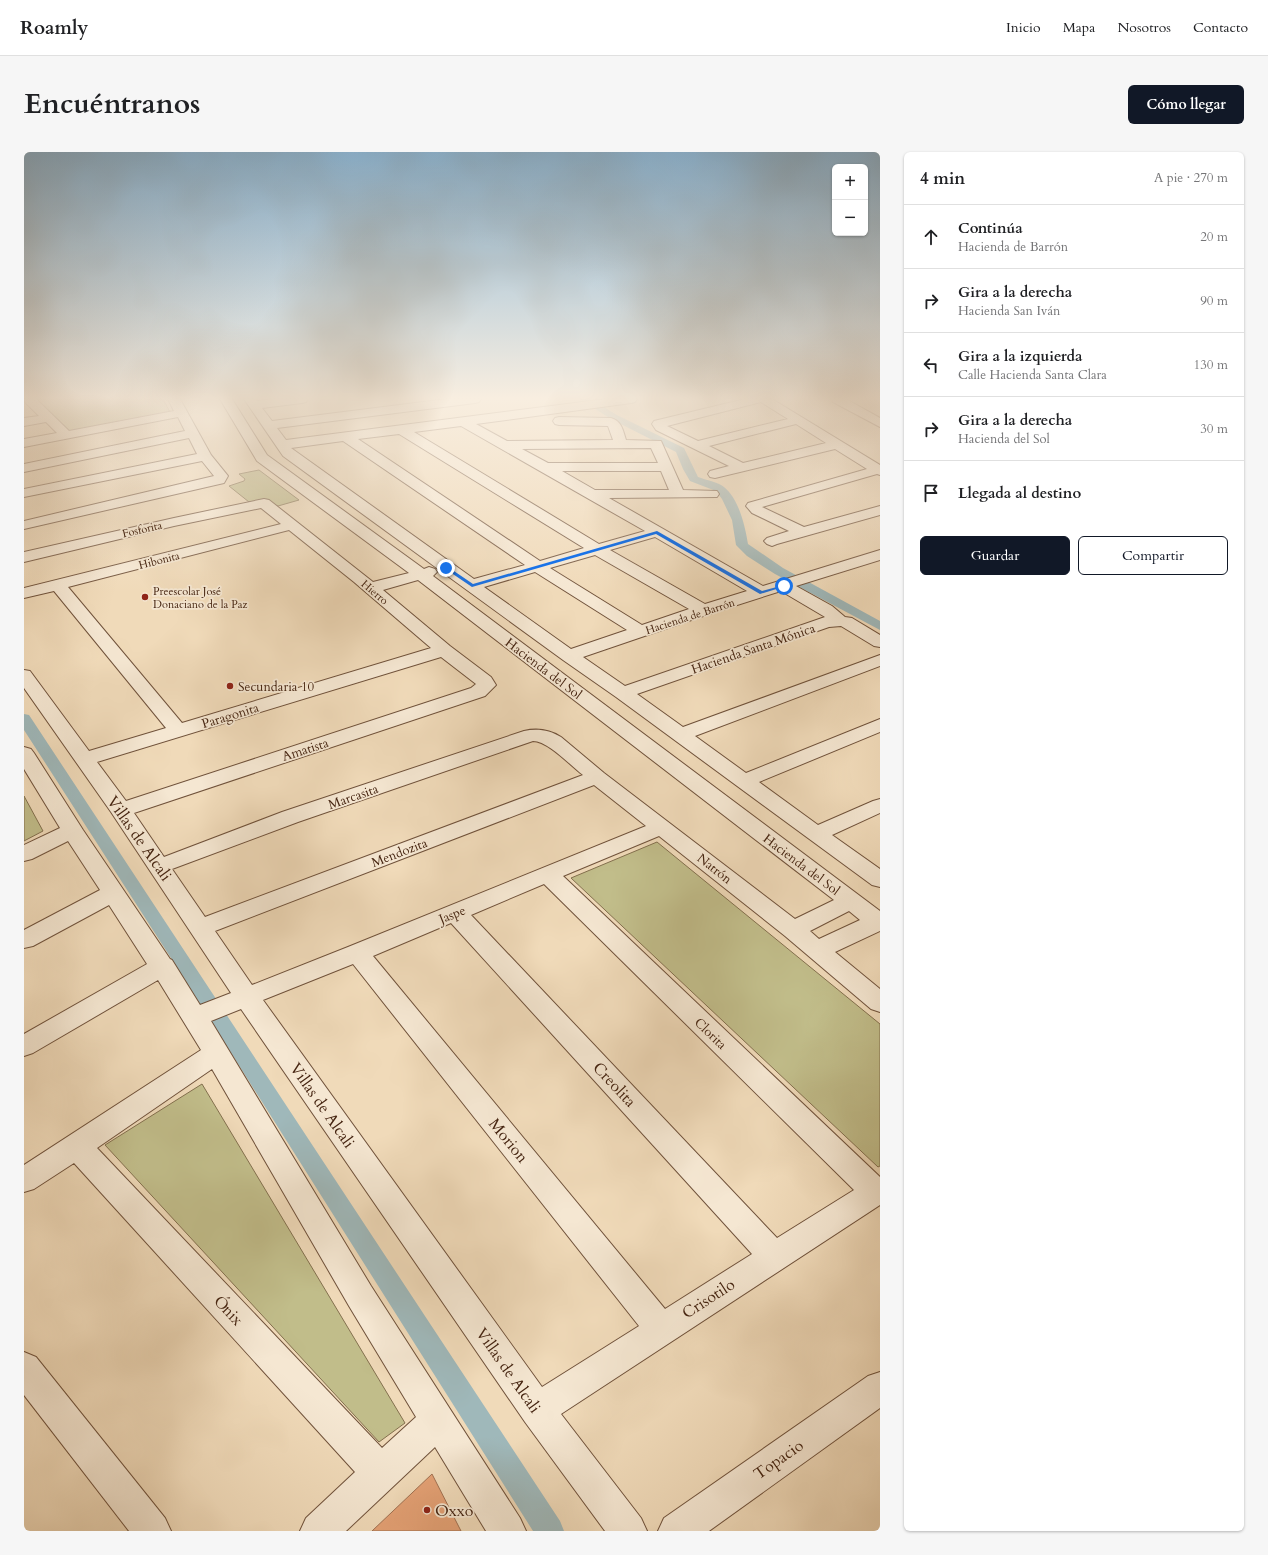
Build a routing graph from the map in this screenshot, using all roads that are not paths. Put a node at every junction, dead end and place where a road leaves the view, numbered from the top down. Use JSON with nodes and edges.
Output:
{"nodes":[{"id":1,"x":47,"y":463,"type":"edge"},
{"id":2,"x":169,"y":463,"type":"edge"},
{"id":3,"x":211,"y":463,"type":"edge"},
{"id":4,"x":269,"y":463,"type":"edge"},
{"id":5,"x":302,"y":463,"type":"edge"},
{"id":6,"x":385,"y":463,"type":"edge"},
{"id":7,"x":457,"y":463,"type":"edge"},
{"id":8,"x":538,"y":463,"type":"edge"},
{"id":9,"x":665,"y":463,"type":"edge"},
{"id":10,"x":734,"y":463,"type":"edge"},
{"id":11,"x":756,"y":463,"type":"edge"},
{"id":12,"x":868,"y":463,"type":"edge"},
{"id":13,"x":545,"y":467,"type":"junction"},
{"id":14,"x":667,"y":467,"type":"junction"},
{"id":15,"x":741,"y":467,"type":"junction"},
{"id":16,"x":24,"y":468,"type":"edge"},
{"id":17,"x":879,"y":470,"type":"edge"},
{"id":18,"x":714,"y":474,"type":"dead end"},
{"id":19,"x":24,"y":493,"type":"edge"},
{"id":20,"x":592,"y":494,"type":"junction"},
{"id":21,"x":678,"y":494,"type":"junction"},
{"id":22,"x":712,"y":494,"type":"dead end"},
{"id":23,"x":261,"y":503,"type":"joint"},
{"id":24,"x":880,"y":510,"type":"edge"},
{"id":25,"x":24,"y":525,"type":"edge"},
{"id":26,"x":293,"y":525,"type":"junction"},
{"id":27,"x":657,"y":532,"type":"junction"},
{"id":28,"x":803,"y":532,"type":"junction"},
{"id":29,"x":772,"y":541,"type":"dead end"},
{"id":30,"x":597,"y":549,"type":"junction"},
{"id":31,"x":880,"y":556,"type":"edge"},
{"id":32,"x":24,"y":557,"type":"edge"},
{"id":33,"x":440,"y":563,"type":"junction"},
{"id":34,"x":536,"y":566,"type":"junction"},
{"id":35,"x":414,"y":570,"type":"junction"},
{"id":36,"x":57,"y":584,"type":"junction"},
{"id":37,"x":365,"y":584,"type":"junction"},
{"id":38,"x":472,"y":585,"type":"junction"},
{"id":39,"x":787,"y":585,"type":"junction"},
{"id":40,"x":24,"y":592,"type":"edge"},
{"id":41,"x":761,"y":592,"type":"junction"},
{"id":42,"x":703,"y":610,"type":"junction"},
{"id":43,"x":840,"y":621,"type":"junction"},
{"id":44,"x":640,"y":632,"type":"junction"},
{"id":45,"x":880,"y":642,"type":"edge"},
{"id":46,"x":444,"y":650,"type":"junction"},
{"id":47,"x":568,"y":656,"type":"junction"},
{"id":48,"x":880,"y":660,"type":"edge"},
{"id":49,"x":24,"y":675,"type":"edge"},
{"id":50,"x":487,"y":685,"type":"joint"},
{"id":51,"x":623,"y":693,"type":"junction"},
{"id":52,"x":880,"y":725,"type":"edge"},
{"id":53,"x":178,"y":730,"type":"junction"},
{"id":54,"x":680,"y":735,"type":"junction"},
{"id":55,"x":547,"y":736,"type":"joint"},
{"id":56,"x":24,"y":753,"type":"edge"},
{"id":57,"x":84,"y":759,"type":"junction"},
{"id":58,"x":597,"y":777,"type":"junction"},
{"id":59,"x":743,"y":781,"type":"junction"},
{"id":60,"x":880,"y":805,"type":"edge"},
{"id":61,"x":121,"y":810,"type":"junction"},
{"id":62,"x":662,"y":827,"type":"junction"},
{"id":63,"x":72,"y":830,"type":"junction"},
{"id":64,"x":816,"y":834,"type":"junction"},
{"id":65,"x":24,"y":854,"type":"edge"},
{"id":66,"x":160,"y":866,"type":"junction"},
{"id":67,"x":547,"y":874,"type":"junction"},
{"id":68,"x":880,"y":880,"type":"edge"},
{"id":69,"x":113,"y":893,"type":"junction"},
{"id":70,"x":851,"y":901,"type":"junction"},
{"id":71,"x":455,"y":913,"type":"junction"},
{"id":72,"x":879,"y":922,"type":"edge"},
{"id":73,"x":201,"y":928,"type":"junction"},
{"id":74,"x":793,"y":930,"type":"junction"},
{"id":75,"x":24,"y":940,"type":"edge"},
{"id":76,"x":817,"y":950,"type":"junction"},
{"id":77,"x":357,"y":953,"type":"junction"},
{"id":78,"x":163,"y":966,"type":"junction"},
{"id":79,"x":243,"y":997,"type":"junction"},
{"id":80,"x":880,"y":1003,"type":"edge"},
{"id":81,"x":199,"y":1015,"type":"junction"},
{"id":82,"x":24,"y":1046,"type":"edge"},
{"id":83,"x":216,"y":1053,"type":"junction"},
{"id":84,"x":77,"y":1146,"type":"junction"},
{"id":85,"x":24,"y":1180,"type":"edge"},
{"id":86,"x":878,"y":1190,"type":"edge"},
{"id":87,"x":774,"y":1256,"type":"junction"},
{"id":88,"x":661,"y":1329,"type":"junction"},
{"id":89,"x":24,"y":1368,"type":"edge"},
{"id":90,"x":880,"y":1388,"type":"edge"},
{"id":91,"x":537,"y":1410,"type":"junction"},
{"id":92,"x":438,"y":1420,"type":"junction"},
{"id":93,"x":381,"y":1474,"type":"junction"},
{"id":94,"x":152,"y":1531,"type":"edge"},
{"id":95,"x":319,"y":1531,"type":"edge"},
{"id":96,"x":507,"y":1531,"type":"edge"},
{"id":97,"x":628,"y":1531,"type":"edge"},
{"id":98,"x":677,"y":1531,"type":"edge"}],
"edges":[{"from":1,"to":16,"type":"street"},
{"from":2,"to":19,"type":"street"},
{"from":3,"to":25,"type":"street"},
{"from":4,"to":35,"type":"street","name":"Hacienda del Sol"},
{"from":5,"to":33,"type":"street","name":"Hacienda del Sol"},
{"from":6,"to":34,"type":"street"},
{"from":7,"to":30,"type":"street"},
{"from":8,"to":13,"type":"street"},
{"from":9,"to":14,"type":"street"},
{"from":10,"to":15,"type":"street"},
{"from":11,"to":15,"type":"street"},
{"from":12,"to":17,"type":"street"},
{"from":13,"to":14,"type":"street"},
{"from":13,"to":20,"type":"street"},
{"from":14,"to":21,"type":"street"},
{"from":15,"to":18,"type":"street"},
{"from":17,"to":28,"type":"street"},
{"from":20,"to":21,"type":"street"},
{"from":20,"to":27,"type":"street"},
{"from":21,"to":22,"type":"street"},
{"from":23,"to":26,"type":"street","name":"Hierro"},
{"from":23,"to":32,"type":"street","name":"Fosforita"},
{"from":24,"to":28,"type":"street"},
{"from":26,"to":36,"type":"street","name":"Hibonita"},
{"from":26,"to":37,"type":"street","name":"Hierro"},
{"from":27,"to":30,"type":"street"},
{"from":27,"to":41,"type":"street"},
{"from":28,"to":29,"type":"street"},
{"from":30,"to":34,"type":"street"},
{"from":30,"to":42,"type":"street"},
{"from":31,"to":39,"type":"street","name":"Hacienda de Barrón"},
{"from":33,"to":35,"type":"street"},
{"from":33,"to":38,"type":"street","name":"Hacienda del Sol"},
{"from":34,"to":38,"type":"street"},
{"from":34,"to":44,"type":"street"},
{"from":35,"to":37,"type":"street"},
{"from":35,"to":70,"type":"street","name":"Hacienda del Sol"},
{"from":36,"to":40,"type":"street","name":"Hibonita"},
{"from":36,"to":53,"type":"street"},
{"from":37,"to":46,"type":"street","name":"Hierro"},
{"from":38,"to":47,"type":"street","name":"Hacienda del Sol"},
{"from":39,"to":41,"type":"street","name":"Hacienda de Barrón"},
{"from":39,"to":43,"type":"street"},
{"from":41,"to":42,"type":"street","name":"Hacienda de Barrón"},
{"from":42,"to":44,"type":"street","name":"Hacienda de Barrón"},
{"from":43,"to":45,"type":"street"},
{"from":43,"to":51,"type":"street","name":"Hacienda Santa Mónica"},
{"from":44,"to":47,"type":"street","name":"Hacienda de Barrón"},
{"from":46,"to":50,"type":"street","name":"Hierro"},
{"from":46,"to":53,"type":"street","name":"Paragonita"},
{"from":47,"to":51,"type":"street","name":"Hacienda del Sol"},
{"from":48,"to":54,"type":"street"},
{"from":49,"to":57,"type":"street","name":"Villas de Alcali"},
{"from":50,"to":61,"type":"street","name":"Amatista"},
{"from":51,"to":54,"type":"street","name":"Hacienda del Sol"},
{"from":52,"to":59,"type":"street"},
{"from":53,"to":57,"type":"street","name":"Paragonita"},
{"from":54,"to":59,"type":"street","name":"Hacienda del Sol"},
{"from":55,"to":58,"type":"street","name":"Natrón"},
{"from":55,"to":66,"type":"street","name":"Marcasita"},
{"from":56,"to":63,"type":"street"},
{"from":57,"to":61,"type":"street","name":"Villas de Alcali"},
{"from":58,"to":62,"type":"street","name":"Natrón"},
{"from":58,"to":73,"type":"street","name":"Mendozita"},
{"from":59,"to":64,"type":"street","name":"Hacienda del Sol"},
{"from":60,"to":64,"type":"street"},
{"from":61,"to":66,"type":"street","name":"Villas de Alcali"},
{"from":62,"to":67,"type":"street","name":"Jaspe"},
{"from":62,"to":74,"type":"street","name":"Natrón"},
{"from":63,"to":65,"type":"street"},
{"from":63,"to":69,"type":"street"},
{"from":64,"to":68,"type":"street","name":"Hacienda del Sol"},
{"from":66,"to":73,"type":"street","name":"Villas de Alcali"},
{"from":67,"to":71,"type":"street","name":"Jaspe"},
{"from":67,"to":86,"type":"street","name":"Clorita"},
{"from":69,"to":75,"type":"street"},
{"from":69,"to":78,"type":"street"},
{"from":70,"to":72,"type":"street","name":"Hacienda del Sol"},
{"from":70,"to":74,"type":"street"},
{"from":71,"to":77,"type":"street","name":"Jaspe"},
{"from":71,"to":87,"type":"street","name":"Creolita"},
{"from":72,"to":76,"type":"street"},
{"from":73,"to":79,"type":"street","name":"Villas de Alcali"},
{"from":74,"to":76,"type":"street","name":"Natrón"},
{"from":76,"to":80,"type":"street","name":"Natrón"},
{"from":77,"to":79,"type":"street","name":"Jaspe"},
{"from":77,"to":88,"type":"street","name":"Morion"},
{"from":78,"to":81,"type":"street"},
{"from":78,"to":82,"type":"street"},
{"from":79,"to":81,"type":"street","name":"Jaspe"},
{"from":79,"to":91,"type":"street","name":"Villas de Alcali"},
{"from":81,"to":83,"type":"street"},
{"from":83,"to":84,"type":"street"},
{"from":83,"to":92,"type":"street"},
{"from":84,"to":85,"type":"street"},
{"from":84,"to":93,"type":"street","name":"Ónix"},
{"from":86,"to":87,"type":"street","name":"Crisotilo"},
{"from":87,"to":88,"type":"street","name":"Crisotilo"},
{"from":88,"to":91,"type":"street","name":"Crisotilo"},
{"from":89,"to":94,"type":"street"},
{"from":90,"to":98,"type":"street","name":"Topacio"},
{"from":91,"to":97,"type":"street","name":"Villas de Alcali"},
{"from":92,"to":93,"type":"street"},
{"from":92,"to":96,"type":"street"},
{"from":93,"to":95,"type":"street"}]}
